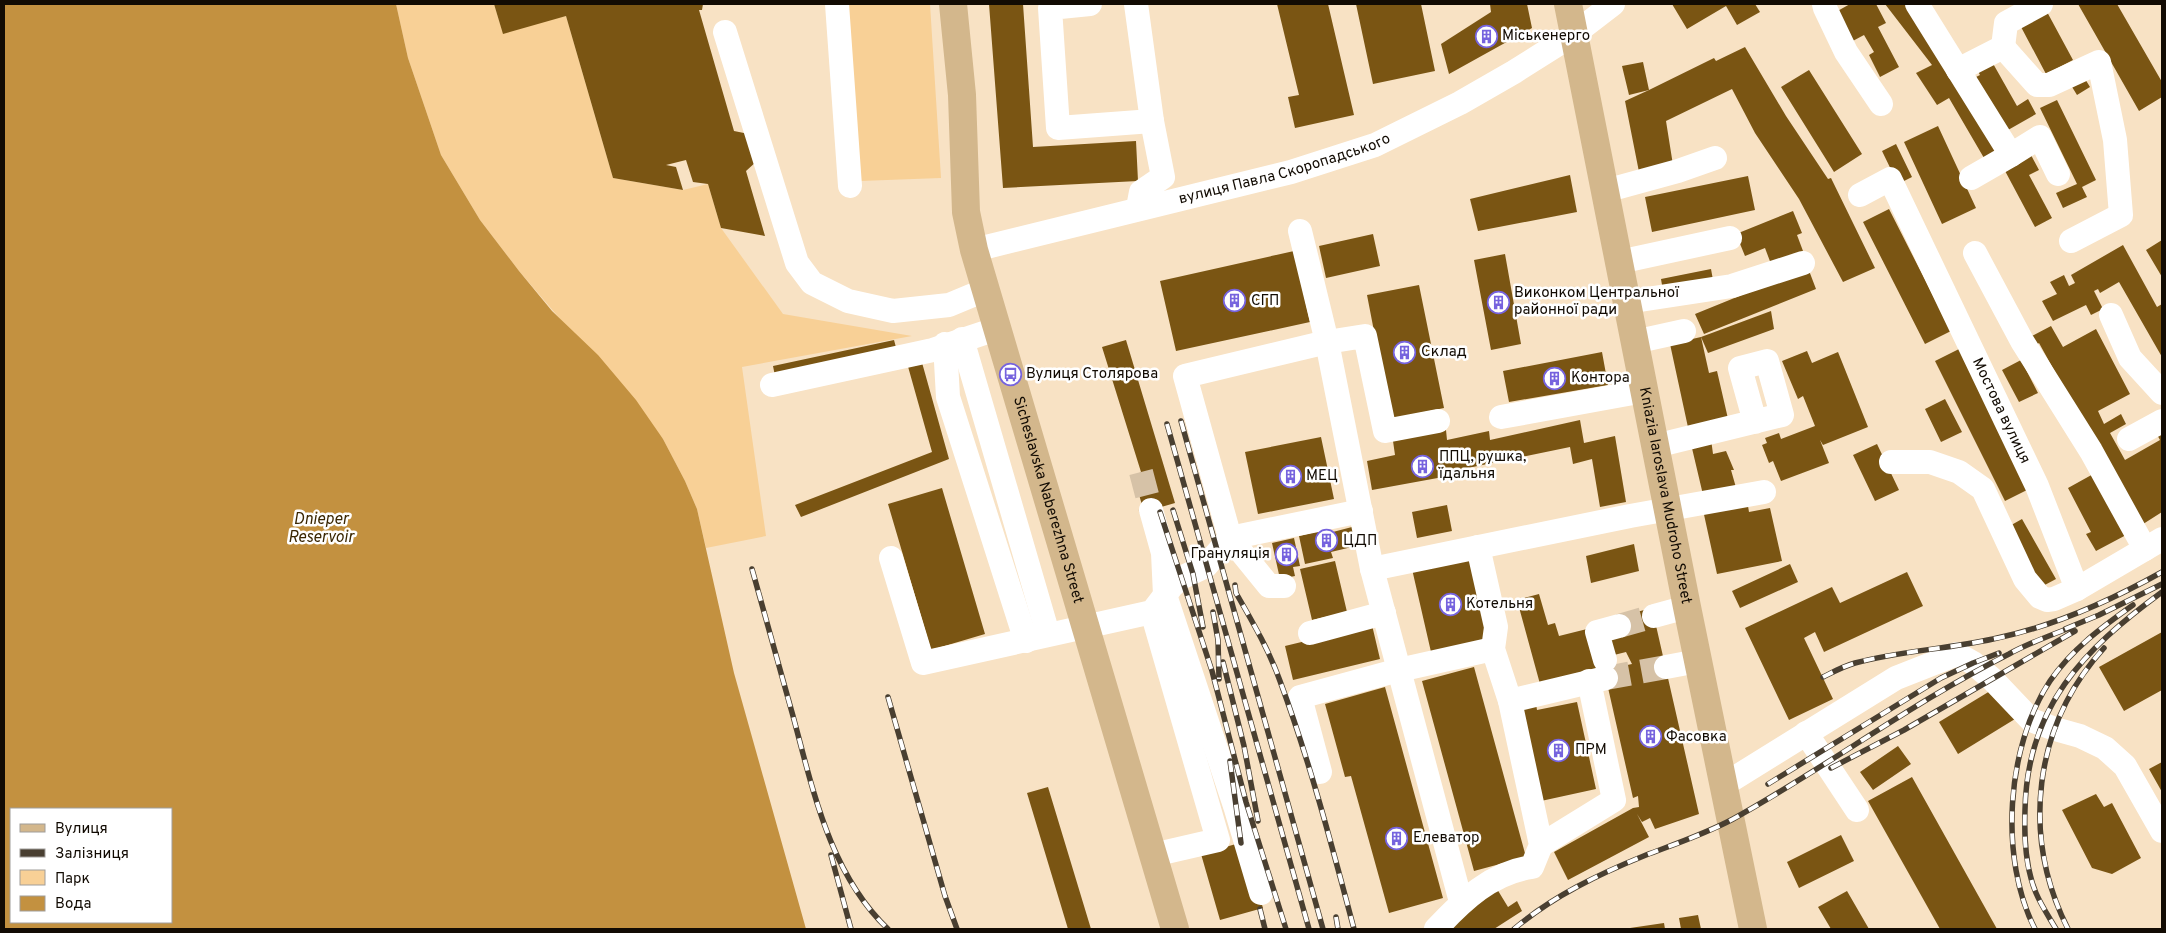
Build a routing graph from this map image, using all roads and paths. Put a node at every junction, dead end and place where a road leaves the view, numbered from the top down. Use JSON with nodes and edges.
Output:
{"nodes":[{"id":1,"x":838,"y":4,"type":"edge"},
{"id":2,"x":954,"y":4,"type":"edge"},
{"id":3,"x":1090,"y":4,"type":"edge"},
{"id":4,"x":1136,"y":4,"type":"edge"},
{"id":5,"x":1568,"y":4,"type":"edge"},
{"id":6,"x":1612,"y":4,"type":"edge"},
{"id":7,"x":1824,"y":4,"type":"edge"},
{"id":8,"x":1917,"y":4,"type":"edge"},
{"id":9,"x":2041,"y":4,"type":"edge"},
{"id":10,"x":725,"y":32,"type":"dead end"},
{"id":11,"x":1574,"y":34,"type":"junction"},
{"id":12,"x":2003,"y":47,"type":"junction"},
{"id":13,"x":1958,"y":70,"type":"junction"},
{"id":14,"x":1881,"y":104,"type":"dead end"},
{"id":15,"x":1152,"y":121,"type":"junction"},
{"id":16,"x":2011,"y":155,"type":"junction"},
{"id":17,"x":1715,"y":158,"type":"dead end"},
{"id":18,"x":2058,"y":174,"type":"dead end"},
{"id":19,"x":1971,"y":178,"type":"dead end"},
{"id":20,"x":850,"y":186,"type":"dead end"},
{"id":21,"x":1605,"y":190,"type":"junction"},
{"id":22,"x":1860,"y":195,"type":"dead end"},
{"id":23,"x":1138,"y":208,"type":"junction"},
{"id":24,"x":1300,"y":231,"type":"dead end"},
{"id":25,"x":1730,"y":238,"type":"dead end"},
{"id":26,"x":2072,"y":241,"type":"dead end"},
{"id":27,"x":974,"y":250,"type":"junction"},
{"id":28,"x":1976,"y":253,"type":"dead end"},
{"id":29,"x":1619,"y":262,"type":"junction"},
{"id":30,"x":1803,"y":263,"type":"dead end"},
{"id":31,"x":985,"y":290,"type":"junction"},
{"id":32,"x":1626,"y":302,"type":"junction"},
{"id":33,"x":2112,"y":316,"type":"dead end"},
{"id":34,"x":996,"y":329,"type":"junction"},
{"id":35,"x":1684,"y":330,"type":"dead end"},
{"id":36,"x":954,"y":342,"type":"junction"},
{"id":37,"x":1327,"y":342,"type":"junction"},
{"id":38,"x":1634,"y":342,"type":"junction"},
{"id":39,"x":772,"y":384,"type":"dead end"},
{"id":40,"x":1644,"y":391,"type":"junction"},
{"id":41,"x":2162,"y":393,"type":"edge"},
{"id":42,"x":1502,"y":418,"type":"dead end"},
{"id":43,"x":1438,"y":421,"type":"dead end"},
{"id":44,"x":2162,"y":421,"type":"edge"},
{"id":45,"x":1755,"y":422,"type":"dead end"},
{"id":46,"x":2128,"y":439,"type":"dead end"},
{"id":47,"x":1655,"y":446,"type":"junction"},
{"id":48,"x":1891,"y":462,"type":"dead end"},
{"id":49,"x":1764,"y":492,"type":"dead end"},
{"id":50,"x":1151,"y":510,"type":"tunnel mouth"},
{"id":51,"x":1668,"y":510,"type":"junction"},
{"id":52,"x":1361,"y":511,"type":"junction"},
{"id":53,"x":1230,"y":538,"type":"junction"},
{"id":54,"x":2154,"y":544,"type":"edge"},
{"id":55,"x":1478,"y":547,"type":"junction"},
{"id":56,"x":890,"y":558,"type":"dead end"},
{"id":57,"x":1372,"y":569,"type":"junction"},
{"id":58,"x":1284,"y":586,"type":"dead end"},
{"id":59,"x":2077,"y":589,"type":"junction"},
{"id":60,"x":1158,"y":604,"type":"junction"},
{"id":61,"x":1686,"y":607,"type":"junction"},
{"id":62,"x":1384,"y":613,"type":"junction"},
{"id":63,"x":1654,"y":616,"type":"tunnel mouth"},
{"id":64,"x":1619,"y":626,"type":"tunnel mouth"},
{"id":65,"x":1085,"y":628,"type":"junction"},
{"id":66,"x":1310,"y":632,"type":"dead end"},
{"id":67,"x":1048,"y":634,"type":"junction"},
{"id":68,"x":1026,"y":641,"type":"junction"},
{"id":69,"x":1493,"y":649,"type":"junction"},
{"id":70,"x":1698,"y":661,"type":"junction"},
{"id":71,"x":1666,"y":667,"type":"tunnel mouth"},
{"id":72,"x":1399,"y":670,"type":"junction"},
{"id":73,"x":1600,"y":673,"type":"junction"},
{"id":74,"x":1510,"y":701,"type":"junction"},
{"id":75,"x":1806,"y":733,"type":"junction"},
{"id":76,"x":1320,"y":772,"type":"dead end"},
{"id":77,"x":1725,"y":784,"type":"junction"},
{"id":78,"x":1857,"y":810,"type":"dead end"},
{"id":79,"x":2162,"y":831,"type":"edge"},
{"id":80,"x":1243,"y":832,"type":"junction"},
{"id":81,"x":1218,"y":840,"type":"junction"},
{"id":82,"x":1541,"y":845,"type":"junction"},
{"id":83,"x":1153,"y":855,"type":"junction"},
{"id":84,"x":1261,"y":893,"type":"dead end"},
{"id":85,"x":1461,"y":902,"type":"junction"},
{"id":86,"x":1175,"y":929,"type":"edge"},
{"id":87,"x":1436,"y":929,"type":"edge"},
{"id":88,"x":1754,"y":929,"type":"edge"}],
"edges":[{"from":1,"to":20,"type":"street"},
{"from":2,"to":27,"type":"main road","name":"Sicheslavska Naberezhna Street"},
{"from":3,"to":15,"type":"street"},
{"from":4,"to":15,"type":"street"},
{"from":5,"to":11,"type":"main road","name":"Kniazia Iaroslava Mudroho Street"},
{"from":6,"to":11,"type":"street","name":"вулиця Павла Скоропадського"},
{"from":7,"to":14,"type":"street"},
{"from":8,"to":13,"type":"street"},
{"from":9,"to":12,"type":"street"},
{"from":10,"to":31,"type":"street"},
{"from":11,"to":21,"type":"main road","name":"Kniazia Iaroslava Mudroho Street"},
{"from":11,"to":23,"type":"street","name":"вулиця Павла Скоропадського"},
{"from":12,"to":13,"type":"street"},
{"from":12,"to":26,"type":"street"},
{"from":13,"to":16,"type":"street"},
{"from":15,"to":23,"type":"street"},
{"from":16,"to":18,"type":"street"},
{"from":16,"to":19,"type":"street"},
{"from":17,"to":21,"type":"street"},
{"from":21,"to":29,"type":"main road","name":"Kniazia Iaroslava Mudroho Street"},
{"from":22,"to":59,"type":"street","name":"Мостова вулиця"},
{"from":23,"to":27,"type":"street","name":"вулиця Павла Скоропадського"},
{"from":24,"to":37,"type":"street"},
{"from":25,"to":29,"type":"street"},
{"from":27,"to":31,"type":"main road","name":"Sicheslavska Naberezhna Street"},
{"from":28,"to":54,"type":"street"},
{"from":29,"to":32,"type":"main road","name":"Kniazia Iaroslava Mudroho Street"},
{"from":30,"to":32,"type":"street"},
{"from":31,"to":34,"type":"main road","name":"Sicheslavska Naberezhna Street"},
{"from":32,"to":38,"type":"main road","name":"Kniazia Iaroslava Mudroho Street"},
{"from":33,"to":41,"type":"street"},
{"from":34,"to":36,"type":"street"},
{"from":34,"to":65,"type":"main road","name":"Sicheslavska Naberezhna Street"},
{"from":35,"to":38,"type":"street"},
{"from":36,"to":39,"type":"street"},
{"from":36,"to":67,"type":"street"},
{"from":36,"to":68,"type":"street"},
{"from":37,"to":43,"type":"street"},
{"from":37,"to":52,"type":"street"},
{"from":37,"to":53,"type":"street"},
{"from":38,"to":40,"type":"main road","name":"Kniazia Iaroslava Mudroho Street"},
{"from":40,"to":42,"type":"street"},
{"from":40,"to":47,"type":"main road","name":"Kniazia Iaroslava Mudroho Street"},
{"from":44,"to":46,"type":"street"},
{"from":45,"to":47,"type":"street"},
{"from":47,"to":51,"type":"main road","name":"Kniazia Iaroslava Mudroho Street"},
{"from":48,"to":59,"type":"street"},
{"from":49,"to":51,"type":"street"},
{"from":50,"to":60,"type":"street"},
{"from":51,"to":55,"type":"street"},
{"from":51,"to":61,"type":"main road","name":"Kniazia Iaroslava Mudroho Street"},
{"from":52,"to":53,"type":"street"},
{"from":52,"to":57,"type":"street"},
{"from":53,"to":58,"type":"street"},
{"from":53,"to":60,"type":"street"},
{"from":54,"to":59,"type":"street"},
{"from":55,"to":57,"type":"street"},
{"from":55,"to":69,"type":"street"},
{"from":56,"to":68,"type":"street"},
{"from":57,"to":62,"type":"street"},
{"from":60,"to":65,"type":"street"},
{"from":60,"to":80,"type":"street"},
{"from":60,"to":81,"type":"street"},
{"from":61,"to":63,"type":"street"},
{"from":61,"to":70,"type":"main road","name":"Kniazia Iaroslava Mudroho Street"},
{"from":62,"to":66,"type":"street"},
{"from":62,"to":72,"type":"street"},
{"from":64,"to":73,"type":"street"},
{"from":65,"to":67,"type":"street"},
{"from":65,"to":83,"type":"main road","name":"Sicheslavska Naberezhna Street"},
{"from":67,"to":68,"type":"street"},
{"from":69,"to":72,"type":"street"},
{"from":69,"to":74,"type":"street"},
{"from":70,"to":71,"type":"street"},
{"from":70,"to":77,"type":"main road","name":"Kniazia Iaroslava Mudroho Street"},
{"from":72,"to":76,"type":"street"},
{"from":72,"to":85,"type":"street"},
{"from":73,"to":74,"type":"street"},
{"from":73,"to":82,"type":"street"},
{"from":74,"to":82,"type":"street"},
{"from":75,"to":77,"type":"street"},
{"from":75,"to":78,"type":"street"},
{"from":75,"to":79,"type":"street"},
{"from":77,"to":88,"type":"main road","name":"Kniazia Iaroslava Mudroho Street"},
{"from":80,"to":81,"type":"street"},
{"from":80,"to":84,"type":"street"},
{"from":81,"to":83,"type":"street"},
{"from":82,"to":85,"type":"street"},
{"from":83,"to":86,"type":"main road","name":"Sicheslavska Naberezhna Street"},
{"from":85,"to":87,"type":"street"}]}
